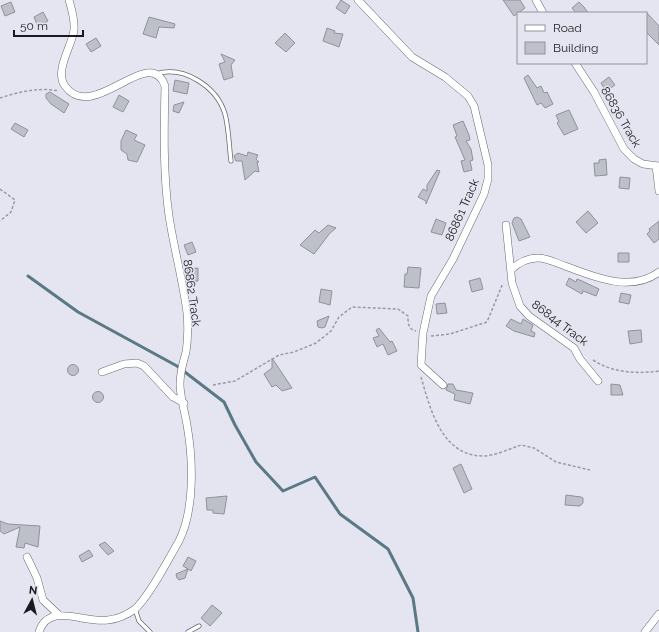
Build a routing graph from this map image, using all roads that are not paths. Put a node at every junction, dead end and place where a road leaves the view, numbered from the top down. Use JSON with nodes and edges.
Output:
{"nodes":[{"id":1,"x":69,"y":0,"type":"edge"},
{"id":2,"x":358,"y":0,"type":"edge"},
{"id":3,"x":536,"y":0,"type":"edge"},
{"id":4,"x":542,"y":12,"type":"edge"},
{"id":5,"x":576,"y":64,"type":"edge"},
{"id":6,"x":156,"y":74,"type":"junction"},
{"id":7,"x":231,"y":161,"type":"dead end"},
{"id":8,"x":658,"y":166,"type":"edge"},
{"id":9,"x":659,"y":191,"type":"edge"},
{"id":10,"x":506,"y":225,"type":"dead end"},
{"id":11,"x":511,"y":270,"type":"junction"},
{"id":12,"x":659,"y":272,"type":"edge"},
{"id":13,"x":102,"y":372,"type":"dead end"},
{"id":14,"x":598,"y":381,"type":"dead end"},
{"id":15,"x":443,"y":385,"type":"dead end"},
{"id":16,"x":184,"y":404,"type":"junction"},
{"id":17,"x":26,"y":557,"type":"dead end"},
{"id":18,"x":135,"y":609,"type":"junction"},
{"id":19,"x":659,"y":614,"type":"edge"},
{"id":20,"x":59,"y":615,"type":"junction"},
{"id":21,"x":199,"y":626,"type":"dead end"},
{"id":22,"x":39,"y":632,"type":"edge"},
{"id":23,"x":150,"y":632,"type":"edge"},
{"id":24,"x":188,"y":632,"type":"edge"},
{"id":25,"x":645,"y":632,"type":"edge"}],
"edges":[{"from":1,"to":6,"type":"street"},
{"from":2,"to":15,"type":"street","name":"86861 Track"},
{"from":3,"to":4,"type":"street"},
{"from":5,"to":8,"type":"street","name":"86836 Track"},
{"from":6,"to":7,"type":"lane"},
{"from":6,"to":16,"type":"street","name":"86862 Track"},
{"from":8,"to":9,"type":"street"},
{"from":10,"to":11,"type":"street","name":"86844 Track"},
{"from":11,"to":12,"type":"street"},
{"from":11,"to":14,"type":"street","name":"86844 Track"},
{"from":13,"to":16,"type":"street"},
{"from":16,"to":18,"type":"street","name":"86862 Track"},
{"from":17,"to":20,"type":"street"},
{"from":18,"to":20,"type":"street"},
{"from":18,"to":23,"type":"lane"},
{"from":19,"to":25,"type":"street"},
{"from":20,"to":22,"type":"street"},
{"from":21,"to":24,"type":"lane"}]}
